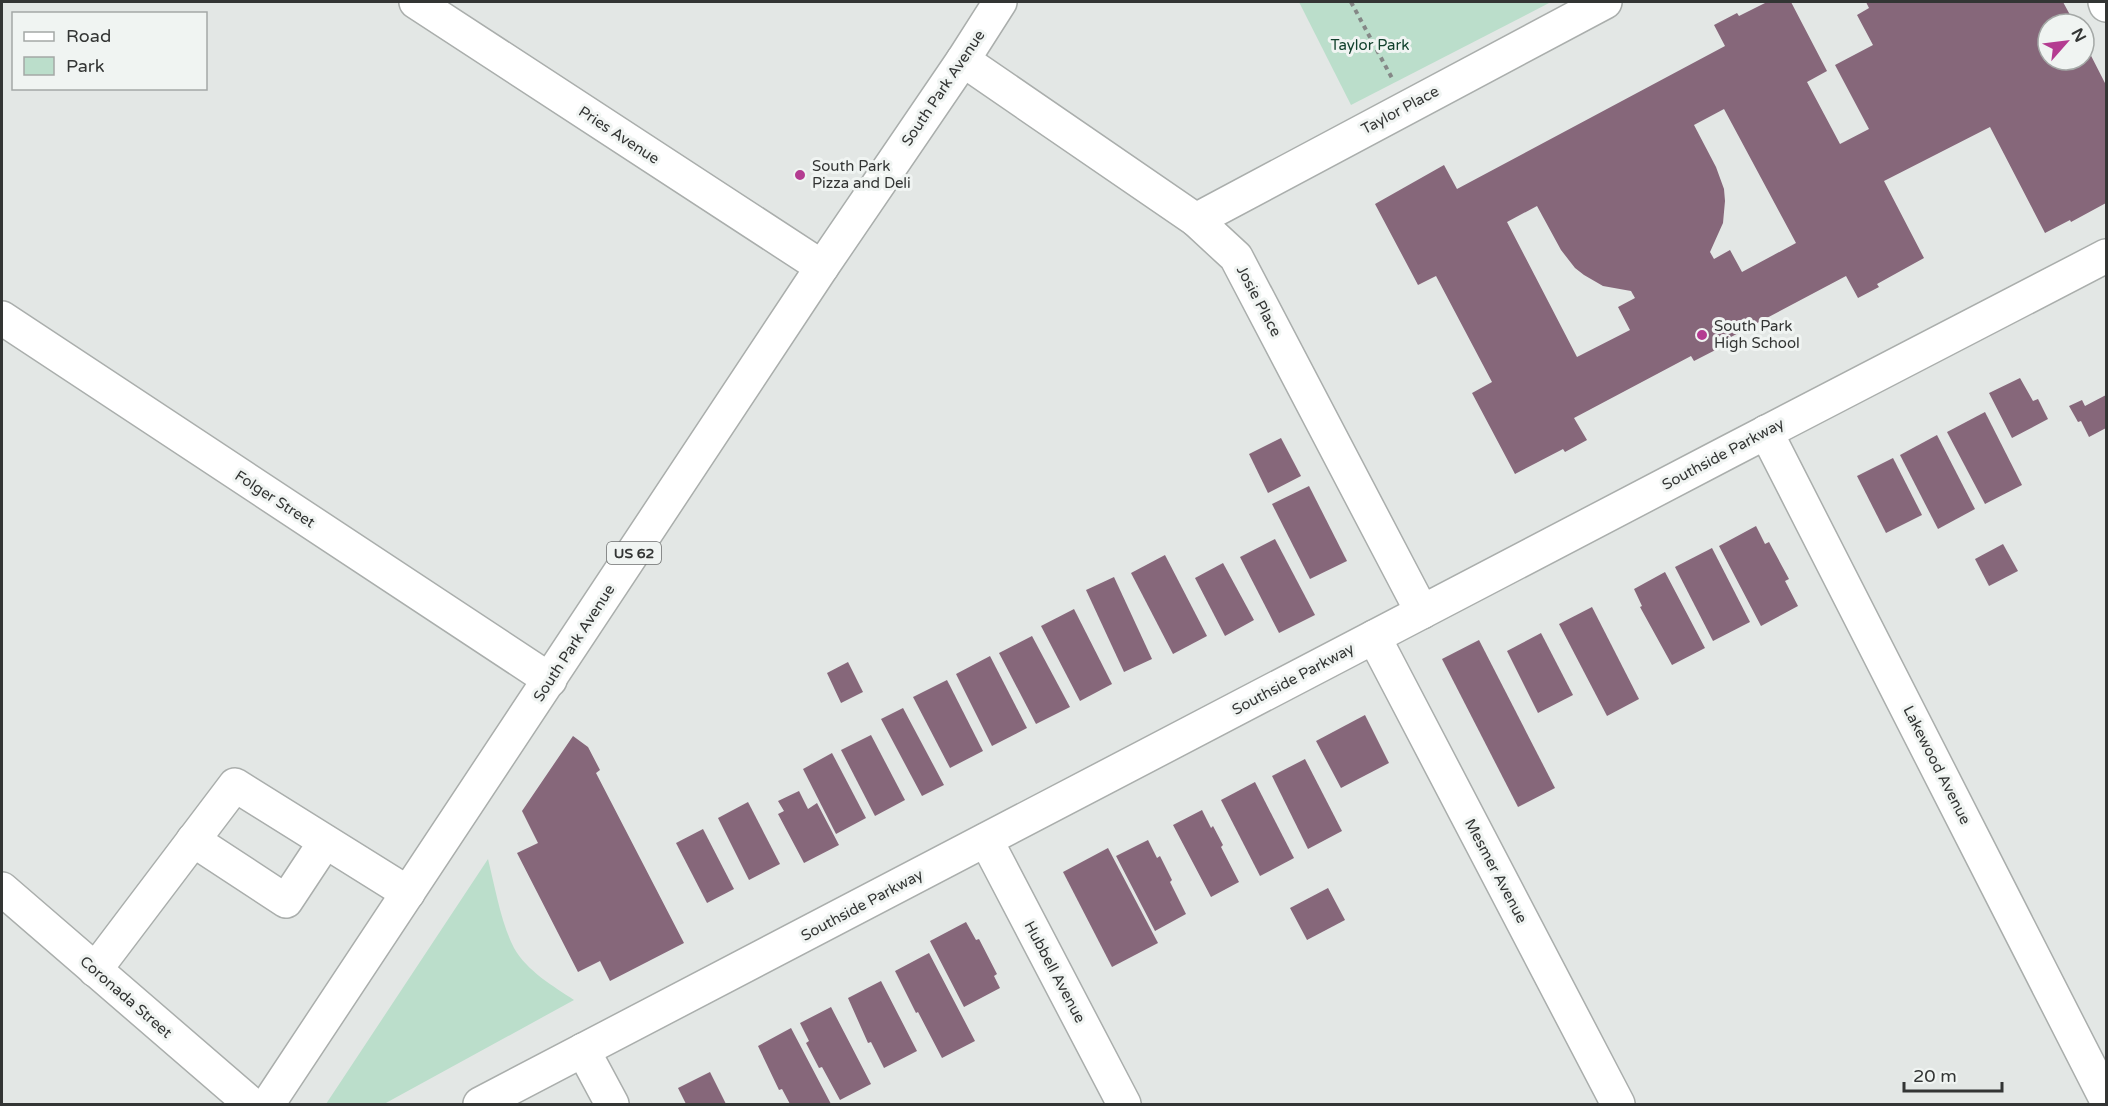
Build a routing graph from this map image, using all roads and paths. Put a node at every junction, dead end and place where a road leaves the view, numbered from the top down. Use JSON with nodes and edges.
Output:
{"nodes":[{"id":1,"x":416,"y":2,"type":"edge"},
{"id":2,"x":1000,"y":2,"type":"edge"},
{"id":3,"x":1351,"y":2,"type":"edge"},
{"id":4,"x":1605,"y":2,"type":"edge"},
{"id":5,"x":963,"y":60,"type":"junction"},
{"id":6,"x":1396,"y":88,"type":"dead end"},
{"id":7,"x":1196,"y":220,"type":"junction"},
{"id":8,"x":2106,"y":256,"type":"edge"},
{"id":9,"x":822,"y":267,"type":"junction"},
{"id":10,"x":2,"y":318,"type":"edge"},
{"id":11,"x":1766,"y":432,"type":"junction"},
{"id":12,"x":1422,"y":612,"type":"junction"},
{"id":13,"x":1374,"y":637,"type":"junction"},
{"id":14,"x":550,"y":680,"type":"junction"},
{"id":15,"x":193,"y":840,"type":"junction"},
{"id":16,"x":986,"y":840,"type":"junction"},
{"id":17,"x":326,"y":842,"type":"junction"},
{"id":18,"x":2,"y":889,"type":"edge"},
{"id":19,"x":408,"y":893,"type":"junction"},
{"id":20,"x":95,"y":970,"type":"junction"},
{"id":21,"x":583,"y":1050,"type":"junction"},
{"id":22,"x":2106,"y":1099,"type":"edge"},
{"id":23,"x":251,"y":1104,"type":"edge"},
{"id":24,"x":268,"y":1104,"type":"edge"},
{"id":25,"x":480,"y":1104,"type":"edge"},
{"id":26,"x":612,"y":1104,"type":"edge"},
{"id":27,"x":1124,"y":1104,"type":"edge"},
{"id":28,"x":1618,"y":1104,"type":"edge"}],
"edges":[{"from":1,"to":9,"type":"street","name":"Pries Avenue"},
{"from":2,"to":5,"type":"street","name":"South Park Avenue","number":"US 62"},
{"from":3,"to":6,"type":"path"},
{"from":4,"to":7,"type":"street","name":"Taylor Place"},
{"from":5,"to":7,"type":"street","name":"Josie Place"},
{"from":5,"to":9,"type":"street","name":"South Park Avenue","number":"US 62"},
{"from":7,"to":12,"type":"street","name":"Josie Place"},
{"from":8,"to":11,"type":"street","name":"Southside Parkway"},
{"from":9,"to":14,"type":"street","name":"South Park Avenue","number":"US 62"},
{"from":10,"to":14,"type":"street","name":"Folger Street"},
{"from":11,"to":12,"type":"street","name":"Southside Parkway"},
{"from":11,"to":22,"type":"street","name":"Lakewood Avenue"},
{"from":12,"to":13,"type":"street","name":"Southside Parkway"},
{"from":13,"to":16,"type":"street","name":"Southside Parkway"},
{"from":13,"to":28,"type":"street","name":"Mesmer Avenue"},
{"from":14,"to":19,"type":"street","name":"South Park Avenue","number":"US 62"},
{"from":15,"to":17,"type":"street"},
{"from":15,"to":17,"type":"street"},
{"from":15,"to":20,"type":"street"},
{"from":16,"to":21,"type":"street","name":"Southside Parkway"},
{"from":16,"to":27,"type":"street","name":"Hubbell Avenue"},
{"from":17,"to":19,"type":"street"},
{"from":18,"to":20,"type":"street","name":"Coronada Street"},
{"from":19,"to":24,"type":"street","name":"South Park Avenue","number":"US 62"},
{"from":20,"to":23,"type":"street","name":"Coronada Street"},
{"from":21,"to":25,"type":"street","name":"Southside Parkway"},
{"from":21,"to":26,"type":"street"}]}
